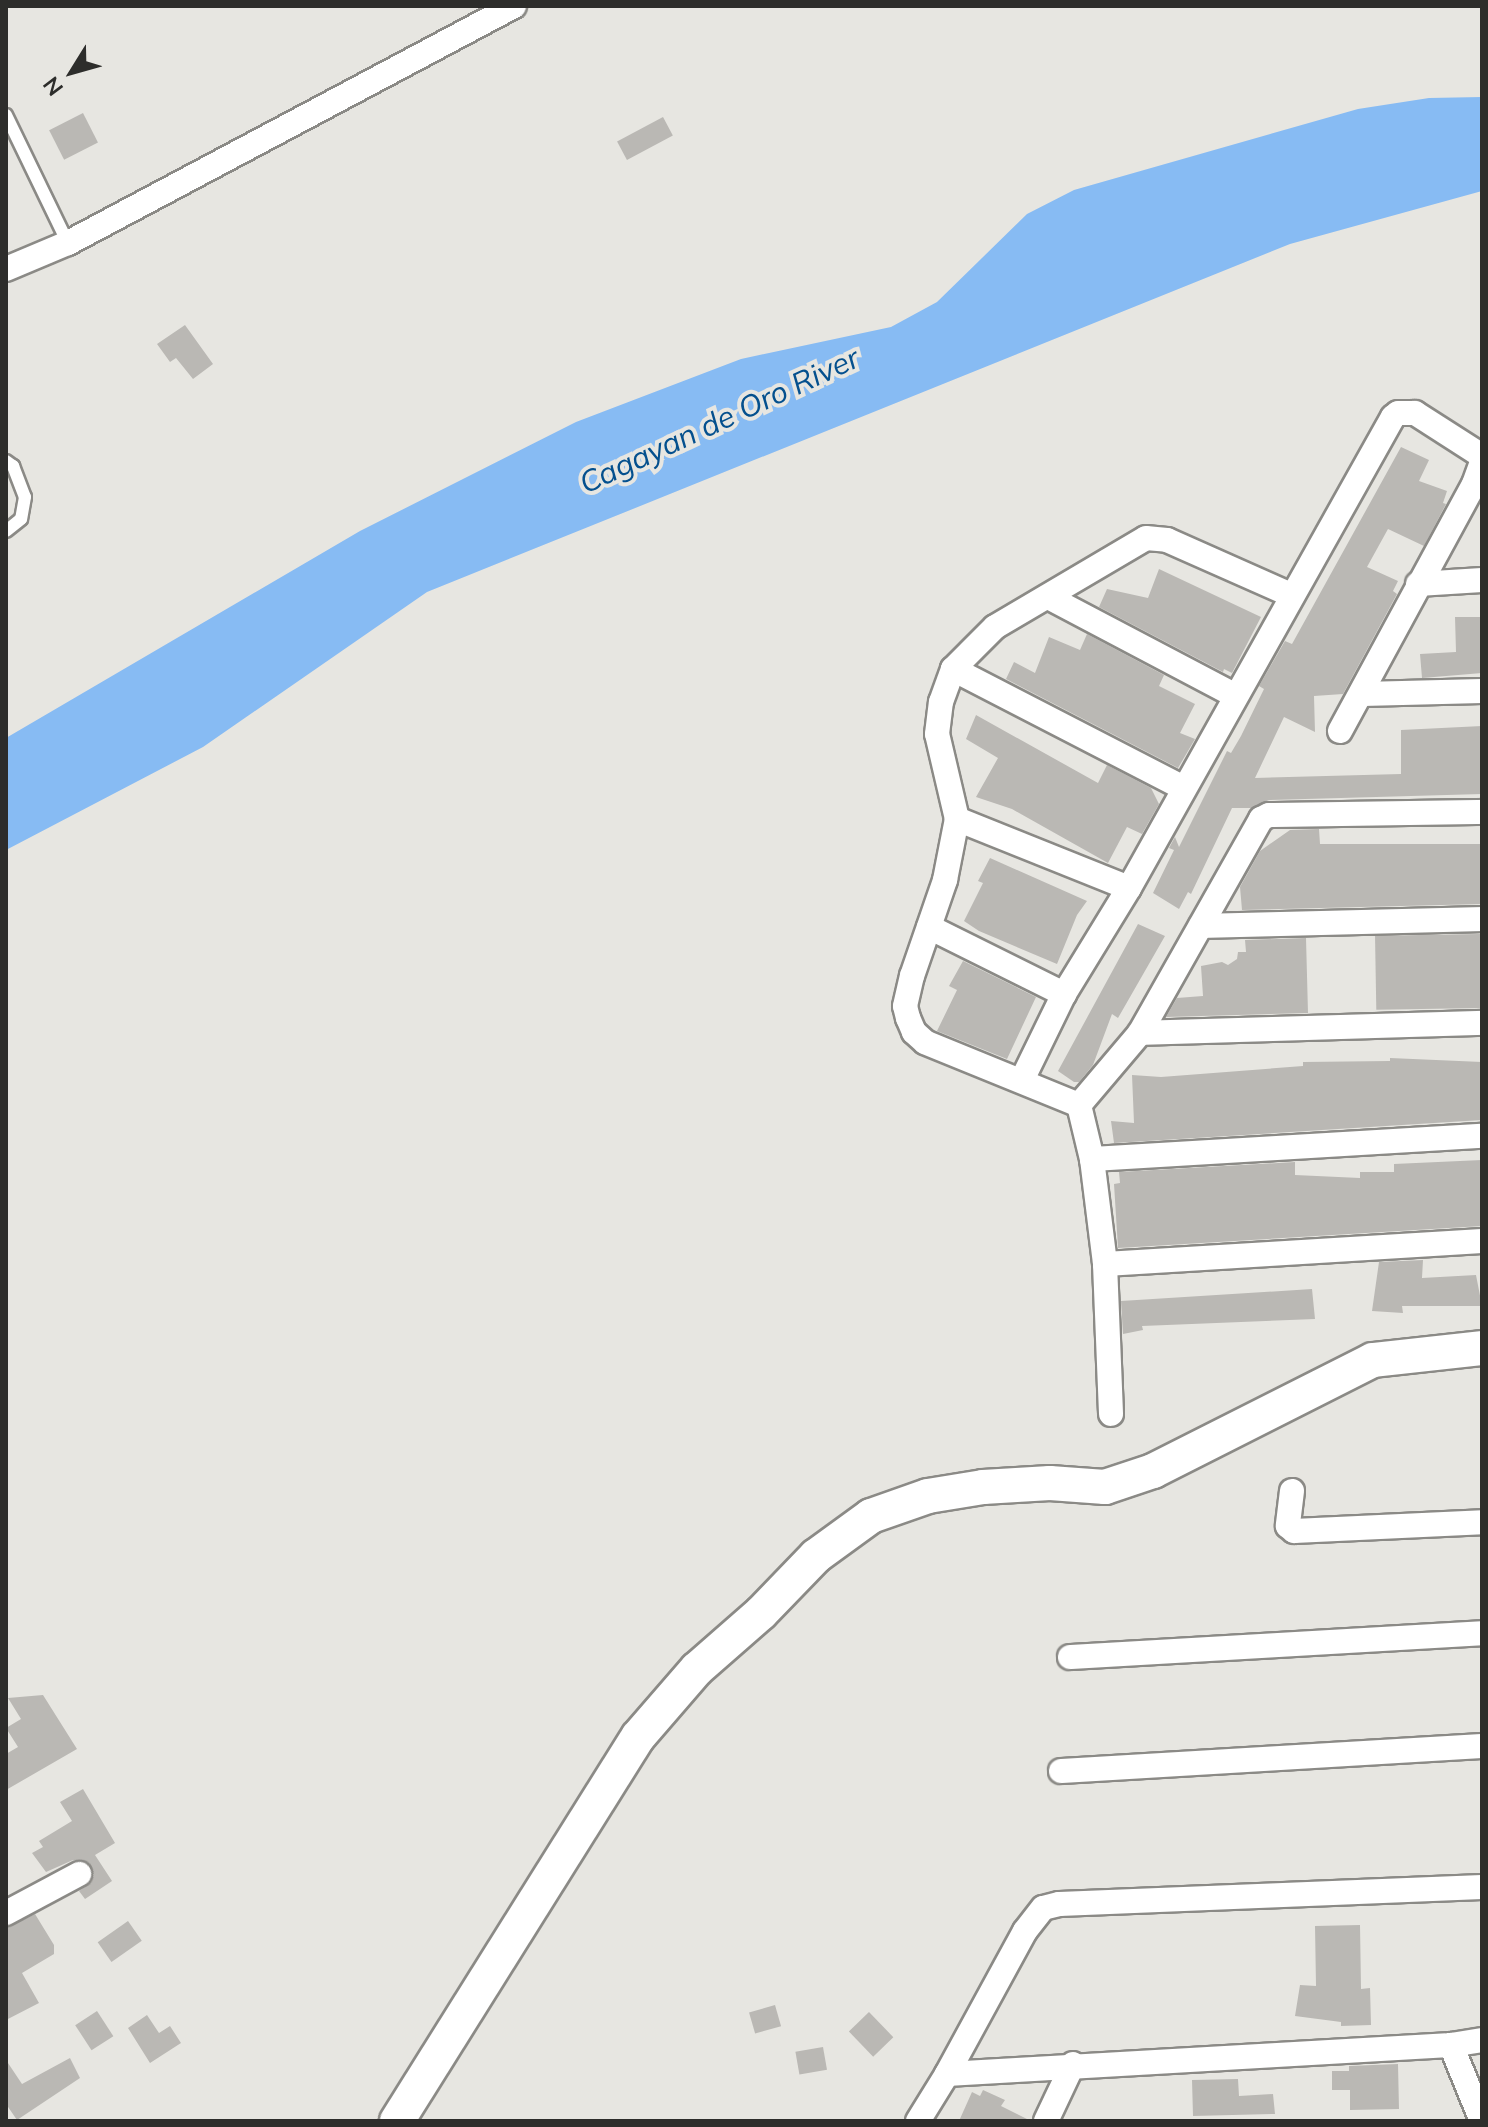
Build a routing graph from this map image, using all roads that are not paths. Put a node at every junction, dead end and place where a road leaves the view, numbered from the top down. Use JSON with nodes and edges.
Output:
{"nodes":[{"id":1,"x":514,"y":6,"type":"edge"},
{"id":2,"x":6,"y":115,"type":"edge"},
{"id":3,"x":68,"y":243,"type":"junction"},
{"id":4,"x":6,"y":269,"type":"edge"},
{"id":5,"x":6,"y":461,"type":"edge"},
{"id":6,"x":1480,"y":472,"type":"edge"},
{"id":7,"x":6,"y":531,"type":"edge"},
{"id":8,"x":1482,"y":580,"type":"edge"},
{"id":9,"x":1418,"y":584,"type":"junction"},
{"id":10,"x":1291,"y":595,"type":"junction"},
{"id":11,"x":1050,"y":598,"type":"junction"},
{"id":12,"x":953,"y":669,"type":"junction"},
{"id":13,"x":1482,"y":691,"type":"edge"},
{"id":14,"x":1362,"y":694,"type":"junction"},
{"id":15,"x":1236,"y":696,"type":"junction"},
{"id":16,"x":1340,"y":731,"type":"dead end"},
{"id":17,"x":1184,"y":788,"type":"junction"},
{"id":18,"x":1482,"y":812,"type":"edge"},
{"id":19,"x":957,"y":819,"type":"junction"},
{"id":20,"x":1129,"y":888,"type":"junction"},
{"id":21,"x":1482,"y":919,"type":"edge"},
{"id":22,"x":1201,"y":926,"type":"junction"},
{"id":23,"x":929,"y":927,"type":"junction"},
{"id":24,"x":1064,"y":994,"type":"junction"},
{"id":25,"x":1482,"y":1023,"type":"edge"},
{"id":26,"x":1140,"y":1033,"type":"junction"},
{"id":27,"x":1022,"y":1080,"type":"junction"},
{"id":28,"x":1079,"y":1105,"type":"junction"},
{"id":29,"x":1482,"y":1136,"type":"edge"},
{"id":30,"x":1092,"y":1159,"type":"junction"},
{"id":31,"x":1482,"y":1241,"type":"edge"},
{"id":32,"x":1105,"y":1264,"type":"junction"},
{"id":33,"x":1482,"y":1348,"type":"edge"},
{"id":34,"x":1111,"y":1414,"type":"dead end"},
{"id":35,"x":1292,"y":1491,"type":"dead end"},
{"id":36,"x":1482,"y":1522,"type":"edge"},
{"id":37,"x":1482,"y":1633,"type":"edge"},
{"id":38,"x":1070,"y":1657,"type":"dead end"},
{"id":39,"x":1482,"y":1746,"type":"edge"},
{"id":40,"x":1061,"y":1771,"type":"dead end"},
{"id":41,"x":79,"y":1874,"type":"dead end"},
{"id":42,"x":1482,"y":1887,"type":"edge"},
{"id":43,"x":6,"y":1913,"type":"edge"},
{"id":44,"x":1482,"y":2040,"type":"edge"},
{"id":45,"x":1451,"y":2045,"type":"junction"},
{"id":46,"x":1073,"y":2064,"type":"junction"},
{"id":47,"x":947,"y":2074,"type":"junction"},
{"id":48,"x":397,"y":2121,"type":"edge"},
{"id":49,"x":918,"y":2121,"type":"edge"},
{"id":50,"x":1046,"y":2121,"type":"edge"},
{"id":51,"x":1482,"y":2121,"type":"edge"}],
"edges":[{"from":1,"to":3,"type":"street"},
{"from":2,"to":3,"type":"lane"},
{"from":3,"to":4,"type":"street"},
{"from":5,"to":7,"type":"lane"},
{"from":6,"to":9,"type":"street"},
{"from":6,"to":10,"type":"street"},
{"from":8,"to":9,"type":"street"},
{"from":9,"to":14,"type":"street"},
{"from":10,"to":11,"type":"street"},
{"from":10,"to":15,"type":"street"},
{"from":11,"to":12,"type":"street"},
{"from":11,"to":15,"type":"street"},
{"from":12,"to":17,"type":"street"},
{"from":12,"to":19,"type":"street"},
{"from":13,"to":14,"type":"street"},
{"from":14,"to":16,"type":"street"},
{"from":15,"to":17,"type":"street"},
{"from":17,"to":20,"type":"street"},
{"from":18,"to":22,"type":"street"},
{"from":19,"to":20,"type":"street"},
{"from":19,"to":23,"type":"street"},
{"from":20,"to":24,"type":"street"},
{"from":21,"to":22,"type":"street"},
{"from":22,"to":26,"type":"street"},
{"from":23,"to":24,"type":"street"},
{"from":23,"to":27,"type":"street"},
{"from":24,"to":27,"type":"street"},
{"from":25,"to":26,"type":"street"},
{"from":26,"to":28,"type":"street"},
{"from":27,"to":28,"type":"street"},
{"from":28,"to":30,"type":"street"},
{"from":29,"to":30,"type":"street"},
{"from":30,"to":32,"type":"street"},
{"from":31,"to":32,"type":"street"},
{"from":32,"to":34,"type":"street"},
{"from":33,"to":48,"type":"street"},
{"from":35,"to":36,"type":"street"},
{"from":37,"to":38,"type":"street"},
{"from":39,"to":40,"type":"street"},
{"from":41,"to":43,"type":"street"},
{"from":42,"to":47,"type":"street"},
{"from":44,"to":45,"type":"street"},
{"from":45,"to":46,"type":"street"},
{"from":45,"to":51,"type":"street"},
{"from":46,"to":47,"type":"street"},
{"from":46,"to":50,"type":"street"},
{"from":47,"to":49,"type":"street"}]}
